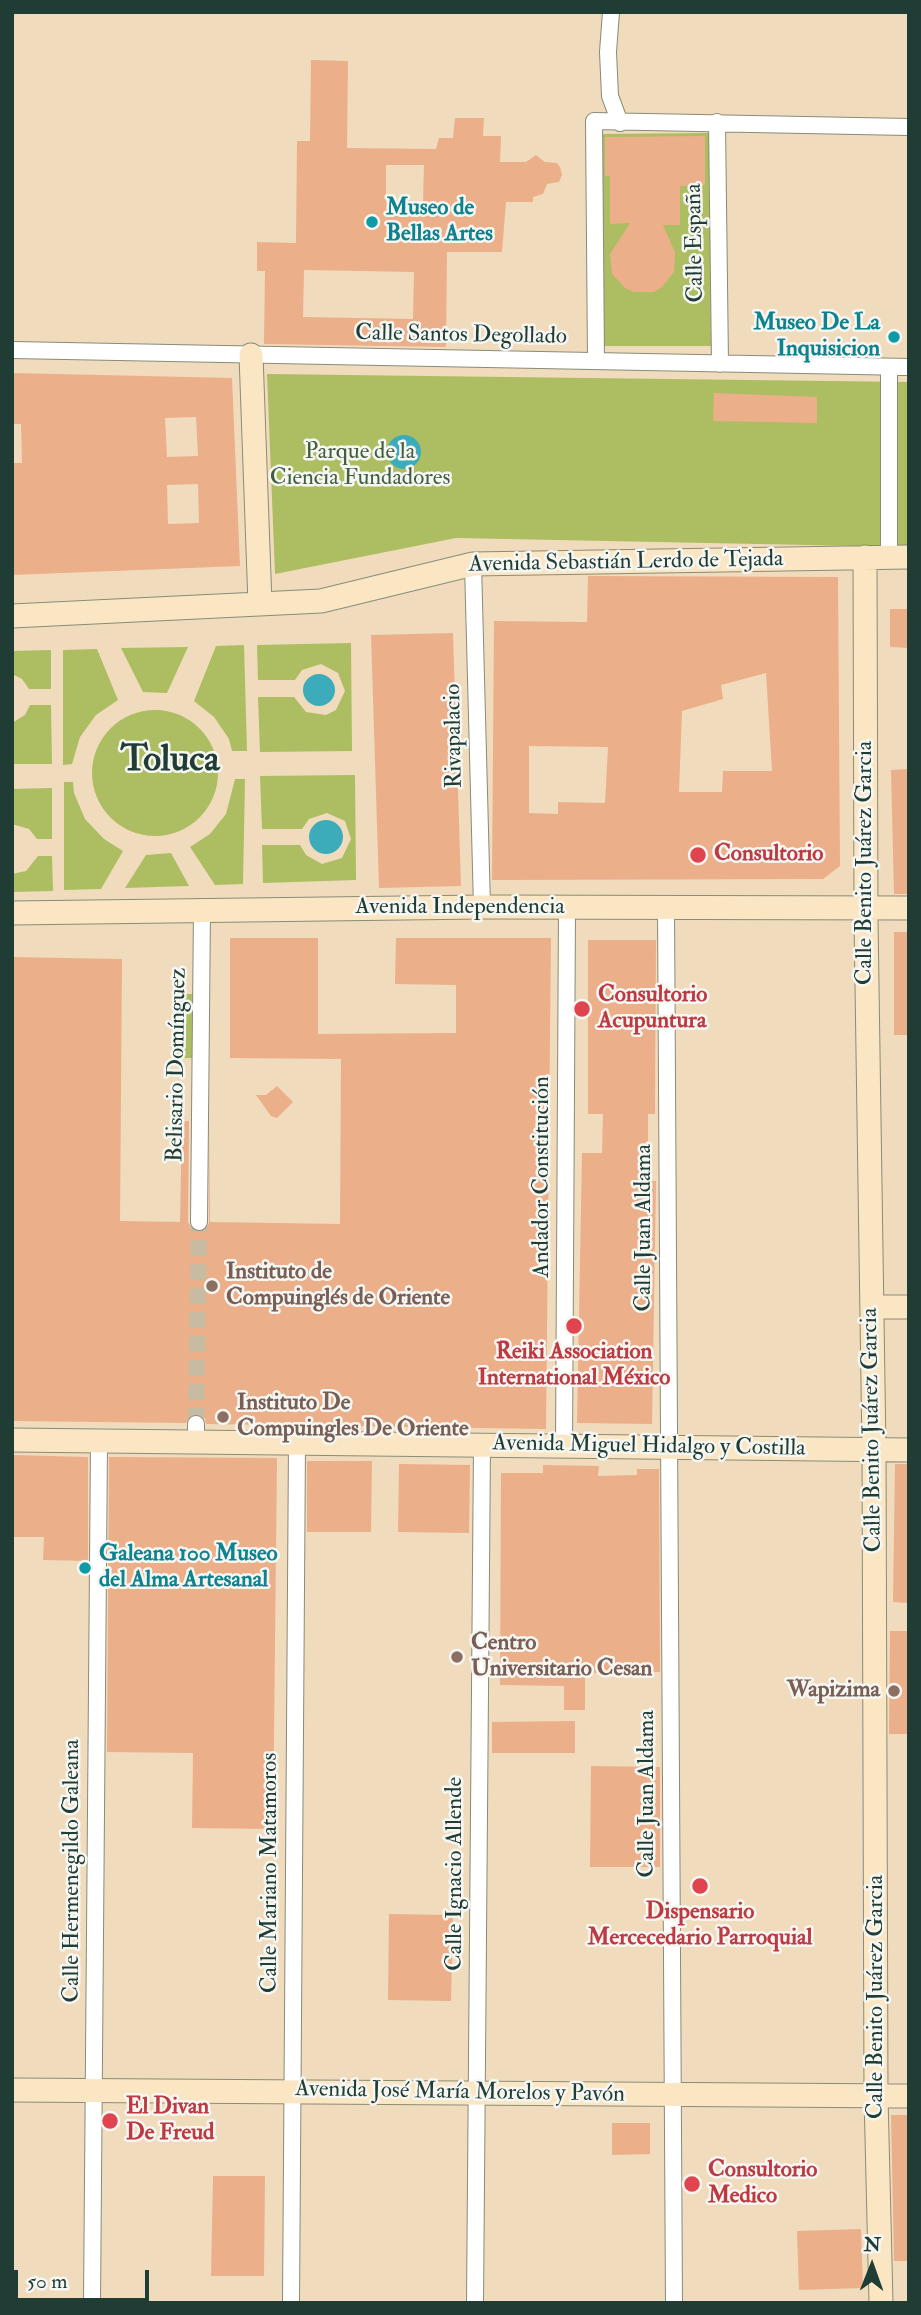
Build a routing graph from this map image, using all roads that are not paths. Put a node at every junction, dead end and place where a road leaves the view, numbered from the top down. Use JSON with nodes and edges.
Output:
{"nodes":[{"id":1,"x":611,"y":12,"type":"edge"},
{"id":2,"x":717,"y":122,"type":"junction"},
{"id":3,"x":620,"y":123,"type":"junction"},
{"id":4,"x":909,"y":127,"type":"edge"},
{"id":5,"x":12,"y":350,"type":"edge"},
{"id":6,"x":251,"y":355,"type":"junction"},
{"id":7,"x":596,"y":361,"type":"junction"},
{"id":8,"x":720,"y":364,"type":"junction"},
{"id":9,"x":889,"y":367,"type":"junction"},
{"id":10,"x":909,"y":367,"type":"edge"},
{"id":11,"x":865,"y":557,"type":"junction"},
{"id":12,"x":899,"y":557,"type":"edge"},
{"id":13,"x":473,"y":564,"type":"junction"},
{"id":14,"x":260,"y":604,"type":"junction"},
{"id":15,"x":12,"y":616,"type":"edge"},
{"id":16,"x":482,"y":907,"type":"junction"},
{"id":17,"x":567,"y":908,"type":"junction"},
{"id":18,"x":666,"y":908,"type":"junction"},
{"id":19,"x":866,"y":908,"type":"junction"},
{"id":20,"x":909,"y":908,"type":"edge"},
{"id":21,"x":202,"y":909,"type":"junction"},
{"id":22,"x":12,"y":913,"type":"edge"},
{"id":23,"x":199,"y":1222,"type":"tunnel mouth"},
{"id":24,"x":872,"y":1307,"type":"junction"},
{"id":25,"x":909,"y":1307,"type":"edge"},
{"id":26,"x":12,"y":1440,"type":"edge"},
{"id":27,"x":99,"y":1441,"type":"junction"},
{"id":28,"x":297,"y":1443,"type":"junction"},
{"id":29,"x":482,"y":1445,"type":"junction"},
{"id":30,"x":564,"y":1446,"type":"junction"},
{"id":31,"x":668,"y":1447,"type":"junction"},
{"id":32,"x":874,"y":1450,"type":"junction"},
{"id":33,"x":909,"y":1450,"type":"edge"},
{"id":34,"x":94,"y":2089,"type":"junction"},
{"id":35,"x":12,"y":2090,"type":"edge"},
{"id":36,"x":292,"y":2090,"type":"junction"},
{"id":37,"x":475,"y":2093,"type":"junction"},
{"id":38,"x":671,"y":2096,"type":"junction"},
{"id":39,"x":876,"y":2096,"type":"junction"},
{"id":40,"x":909,"y":2096,"type":"edge"},
{"id":41,"x":92,"y":2303,"type":"edge"},
{"id":42,"x":291,"y":2303,"type":"edge"},
{"id":43,"x":475,"y":2303,"type":"edge"},
{"id":44,"x":674,"y":2303,"type":"edge"},
{"id":45,"x":881,"y":2303,"type":"edge"}],
"edges":[{"from":1,"to":3,"type":"street"},
{"from":2,"to":3,"type":"street"},
{"from":2,"to":4,"type":"street"},
{"from":2,"to":8,"type":"street","name":"Calle España"},
{"from":3,"to":7,"type":"street"},
{"from":5,"to":6,"type":"street","name":"Calle Santos Degollado"},
{"from":6,"to":7,"type":"street","name":"Calle Santos Degollado"},
{"from":6,"to":14,"type":"main road"},
{"from":7,"to":8,"type":"street","name":"Calle Santos Degollado"},
{"from":8,"to":9,"type":"street","name":"Calle Santos Degollado"},
{"from":9,"to":10,"type":"street","name":"Calle Santos Degollado"},
{"from":9,"to":12,"type":"street"},
{"from":11,"to":12,"type":"main road","name":"Avenida Sebastián Lerdo de Tejada"},
{"from":11,"to":13,"type":"main road","name":"Avenida Sebastián Lerdo de Tejada"},
{"from":11,"to":19,"type":"main road","name":"Calle Benito Juárez Garcia"},
{"from":13,"to":14,"type":"main road","name":"Avenida Sebastián Lerdo de Tejada"},
{"from":13,"to":16,"type":"street","name":"Rivapalacio"},
{"from":14,"to":15,"type":"main road","name":"Avenida Sebastián Lerdo de Tejada"},
{"from":16,"to":17,"type":"main road","name":"Avenida Independencia"},
{"from":16,"to":21,"type":"main road","name":"Avenida Independencia"},
{"from":17,"to":18,"type":"main road","name":"Avenida Independencia"},
{"from":17,"to":30,"type":"street","name":"Andador Constitución"},
{"from":18,"to":19,"type":"main road","name":"Avenida Independencia"},
{"from":18,"to":31,"type":"street","name":"Calle Juan Aldama"},
{"from":19,"to":20,"type":"main road","name":"Avenida Independencia"},
{"from":19,"to":24,"type":"main road","name":"Calle Benito Juárez Garcia"},
{"from":21,"to":22,"type":"main road","name":"Avenida Independencia"},
{"from":21,"to":23,"type":"street","name":"Belisario Domínguez"},
{"from":24,"to":25,"type":"main road"},
{"from":24,"to":32,"type":"main road","name":"Calle Benito Juárez Garcia"},
{"from":26,"to":27,"type":"main road","name":"Avenida Miguel Hidalgo y Costilla"},
{"from":27,"to":28,"type":"main road","name":"Avenida Miguel Hidalgo y Costilla"},
{"from":27,"to":34,"type":"street","name":"Calle Hermenegildo Galeana"},
{"from":28,"to":29,"type":"main road","name":"Avenida Miguel Hidalgo y Costilla"},
{"from":28,"to":36,"type":"street","name":"Calle Mariano Matamoros"},
{"from":29,"to":30,"type":"main road","name":"Avenida Miguel Hidalgo y Costilla"},
{"from":29,"to":37,"type":"street","name":"Calle Ignacio Allende"},
{"from":30,"to":31,"type":"main road","name":"Avenida Miguel Hidalgo y Costilla"},
{"from":31,"to":32,"type":"main road","name":"Avenida Miguel Hidalgo y Costilla"},
{"from":31,"to":38,"type":"street","name":"Calle Juan Aldama"},
{"from":32,"to":33,"type":"main road","name":"Avenida Miguel Hidalgo y Costilla"},
{"from":32,"to":39,"type":"main road","name":"Calle Benito Juárez Garcia"},
{"from":34,"to":35,"type":"main road","name":"Avenida José María Morelos y Pavón"},
{"from":34,"to":36,"type":"main road","name":"Avenida José María Morelos y Pavón"},
{"from":34,"to":41,"type":"street","name":"Calle Hermenegildo Galeana"},
{"from":36,"to":37,"type":"main road","name":"Avenida José María Morelos y Pavón"},
{"from":36,"to":42,"type":"street","name":"Calle Mariano Matamoros"},
{"from":37,"to":38,"type":"main road","name":"Avenida José María Morelos y Pavón"},
{"from":37,"to":43,"type":"street","name":"Calle Ignacio Allende"},
{"from":38,"to":39,"type":"main road","name":"Avenida José María Morelos y Pavón"},
{"from":38,"to":44,"type":"street","name":"Calle Juan Aldama"},
{"from":39,"to":40,"type":"main road","name":"Avenida José María Morelos y Pavón"},
{"from":39,"to":45,"type":"main road","name":"Calle Benito Juárez Garcia"}]}
